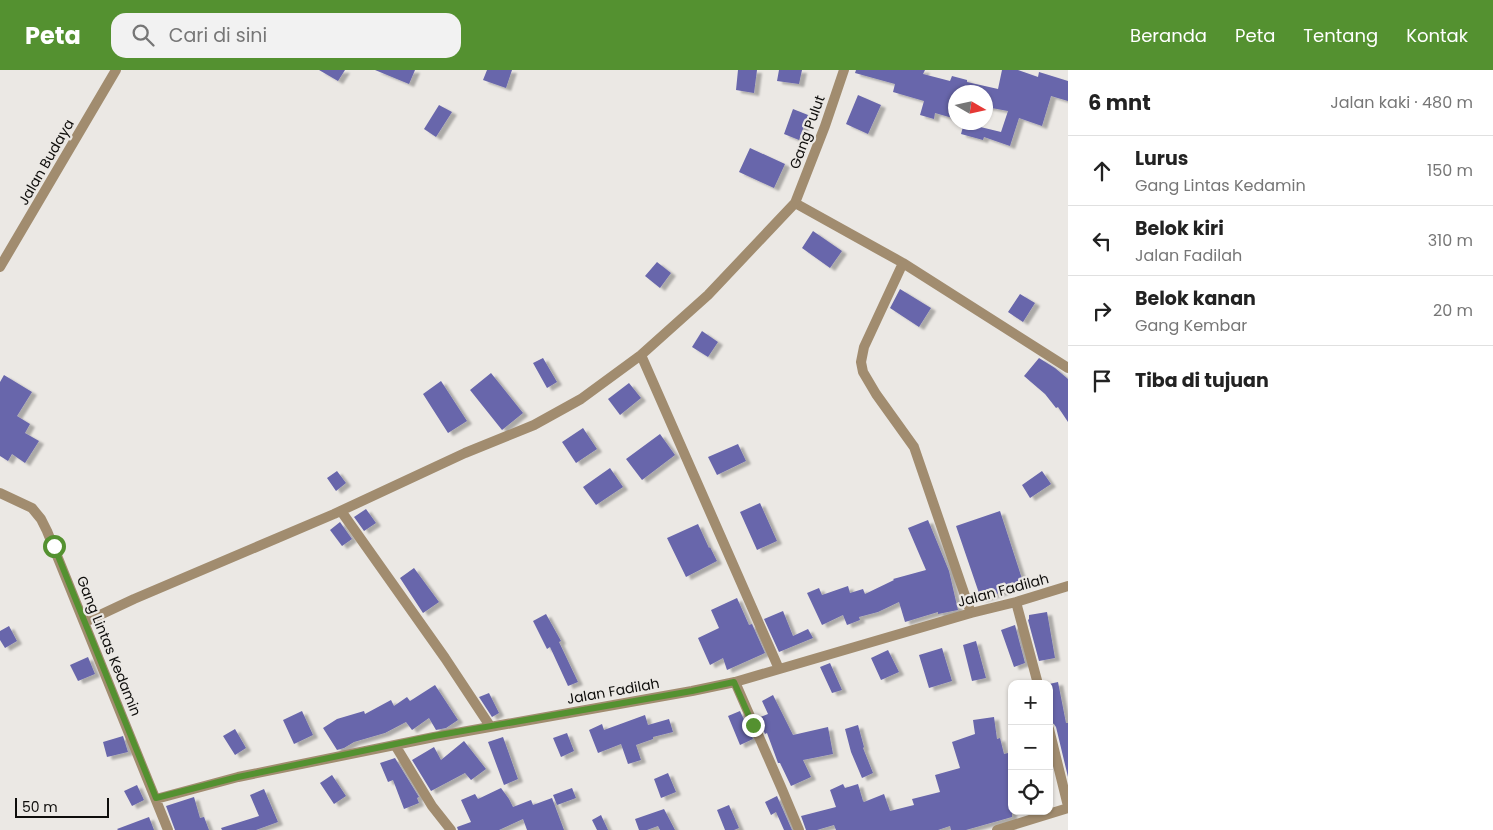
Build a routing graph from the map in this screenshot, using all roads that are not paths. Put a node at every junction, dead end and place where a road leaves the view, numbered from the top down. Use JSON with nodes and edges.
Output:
{"nodes":[{"id":1,"x":116,"y":70,"type":"edge"},
{"id":2,"x":844,"y":70,"type":"edge"},
{"id":3,"x":795,"y":203,"type":"junction"},
{"id":4,"x":903,"y":263,"type":"junction"},
{"id":5,"x":0,"y":267,"type":"edge"},
{"id":6,"x":641,"y":354,"type":"junction"},
{"id":7,"x":1068,"y":368,"type":"edge"},
{"id":8,"x":0,"y":493,"type":"edge"},
{"id":9,"x":341,"y":511,"type":"junction"},
{"id":10,"x":1068,"y":586,"type":"edge"},
{"id":11,"x":1016,"y":602,"type":"junction"},
{"id":12,"x":971,"y":613,"type":"junction"},
{"id":13,"x":84,"y":622,"type":"junction"},
{"id":14,"x":779,"y":669,"type":"junction"},
{"id":15,"x":1037,"y":680,"type":"edge"},
{"id":16,"x":734,"y":682,"type":"junction"},
{"id":17,"x":490,"y":726,"type":"junction"},
{"id":18,"x":395,"y":745,"type":"junction"},
{"id":19,"x":1053,"y":745,"type":"edge"},
{"id":20,"x":156,"y":798,"type":"junction"},
{"id":21,"x":1068,"y":807,"type":"edge"},
{"id":22,"x":168,"y":830,"type":"edge"},
{"id":23,"x":451,"y":830,"type":"edge"},
{"id":24,"x":799,"y":830,"type":"edge"},
{"id":25,"x":997,"y":830,"type":"edge"}],
"edges":[{"from":1,"to":5,"type":"street","name":"Jalan Budaya"},
{"from":2,"to":3,"type":"street","name":"Gang Pulut"},
{"from":3,"to":4,"type":"street"},
{"from":3,"to":6,"type":"street"},
{"from":4,"to":7,"type":"street"},
{"from":4,"to":12,"type":"street"},
{"from":6,"to":9,"type":"street"},
{"from":6,"to":14,"type":"street"},
{"from":8,"to":13,"type":"street","name":"Gang Lintas Kedamin"},
{"from":9,"to":13,"type":"street"},
{"from":9,"to":17,"type":"street"},
{"from":10,"to":11,"type":"street","name":"Jalan Fadilah"},
{"from":11,"to":12,"type":"street","name":"Jalan Fadilah"},
{"from":11,"to":15,"type":"street"},
{"from":12,"to":14,"type":"street","name":"Jalan Fadilah"},
{"from":13,"to":20,"type":"street","name":"Gang Lintas Kedamin"},
{"from":14,"to":16,"type":"street","name":"Jalan Fadilah"},
{"from":16,"to":17,"type":"street","name":"Jalan Fadilah"},
{"from":16,"to":24,"type":"street"},
{"from":17,"to":18,"type":"street","name":"Jalan Fadilah"},
{"from":18,"to":20,"type":"street","name":"Jalan Fadilah"},
{"from":18,"to":23,"type":"street"},
{"from":19,"to":21,"type":"street"},
{"from":20,"to":22,"type":"street","name":"Gang Lintas Kedamin"},
{"from":21,"to":25,"type":"street"}]}
